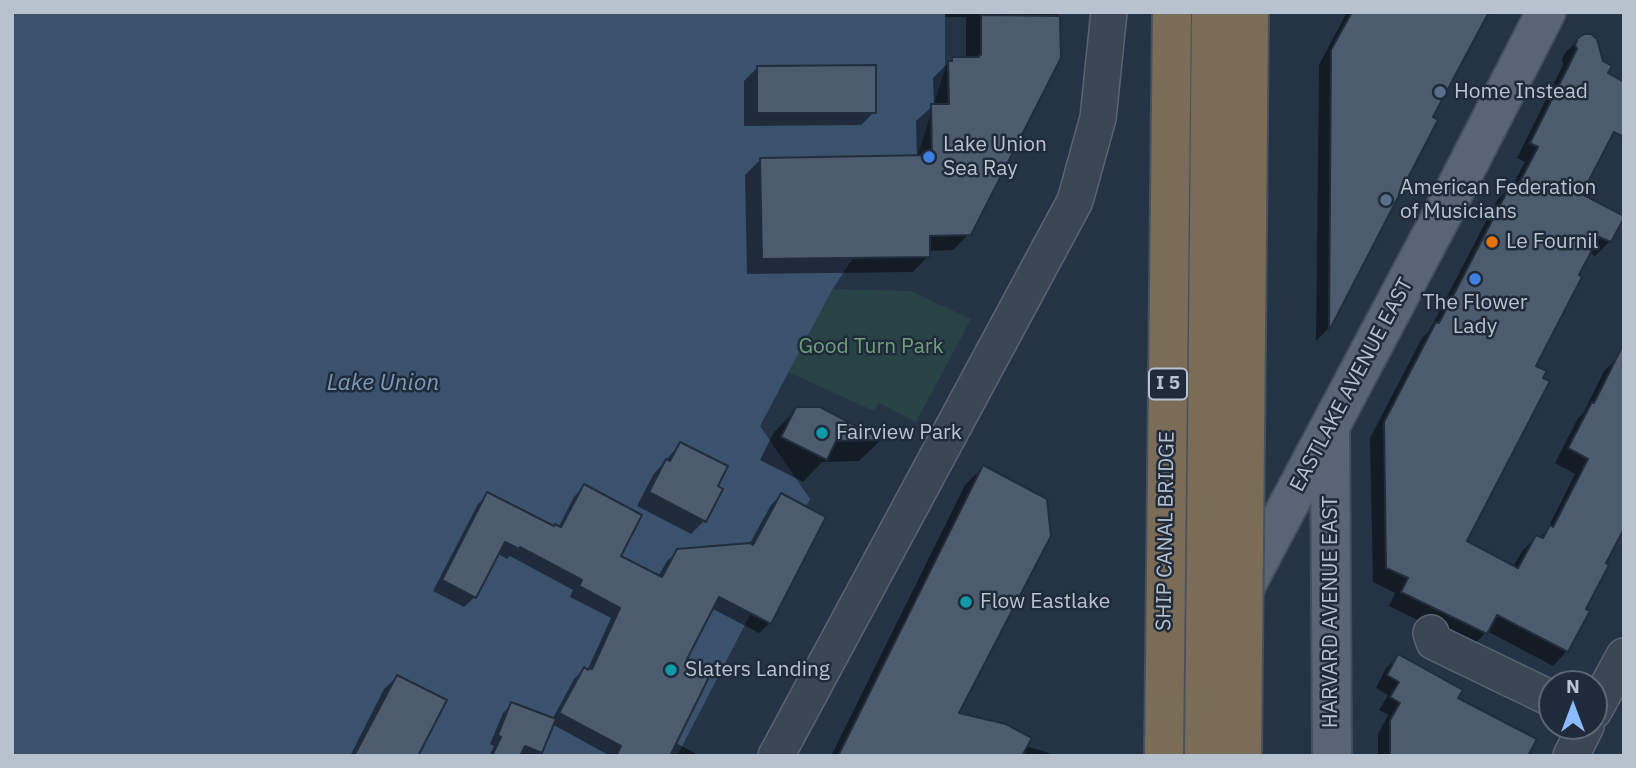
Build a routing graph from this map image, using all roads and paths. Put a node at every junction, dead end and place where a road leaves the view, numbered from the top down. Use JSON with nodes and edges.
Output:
{"nodes":[{"id":1,"x":1109,"y":12,"type":"edge"},
{"id":2,"x":1172,"y":12,"type":"edge"},
{"id":3,"x":1211,"y":12,"type":"edge"},
{"id":4,"x":1249,"y":12,"type":"edge"},
{"id":5,"x":1546,"y":12,"type":"edge"},
{"id":6,"x":1329,"y":427,"type":"junction"},
{"id":7,"x":1431,"y":633,"type":"dead end"},
{"id":8,"x":1624,"y":656,"type":"edge"},
{"id":9,"x":1608,"y":685,"type":"edge"},
{"id":10,"x":1538,"y":692,"type":"edge"},
{"id":11,"x":1579,"y":740,"type":"edge"},
{"id":12,"x":776,"y":756,"type":"edge"},
{"id":13,"x":1155,"y":756,"type":"edge"},
{"id":14,"x":1164,"y":756,"type":"edge"},
{"id":15,"x":1203,"y":756,"type":"edge"},
{"id":16,"x":1242,"y":756,"type":"edge"},
{"id":17,"x":1332,"y":756,"type":"edge"},
{"id":18,"x":1571,"y":756,"type":"edge"}],
"edges":[{"from":1,"to":12,"type":"street"},
{"from":2,"to":14,"type":"highway","name":"SHIP CANAL BRIDGE","number":"I 5","bridge":true},
{"from":3,"to":15,"type":"highway","name":"SHIP CANAL BRIDGE","bridge":true},
{"from":4,"to":16,"type":"highway","bridge":true},
{"from":5,"to":6,"type":"main road","name":"EASTLAKE AVENUE EAST"},
{"from":6,"to":13,"type":"main road","name":"EASTLAKE AVENUE EAST"},
{"from":6,"to":17,"type":"main road","name":"HARVARD AVENUE EAST"},
{"from":7,"to":10,"type":"street"},
{"from":8,"to":9,"type":"street"},
{"from":11,"to":18,"type":"street"}]}
